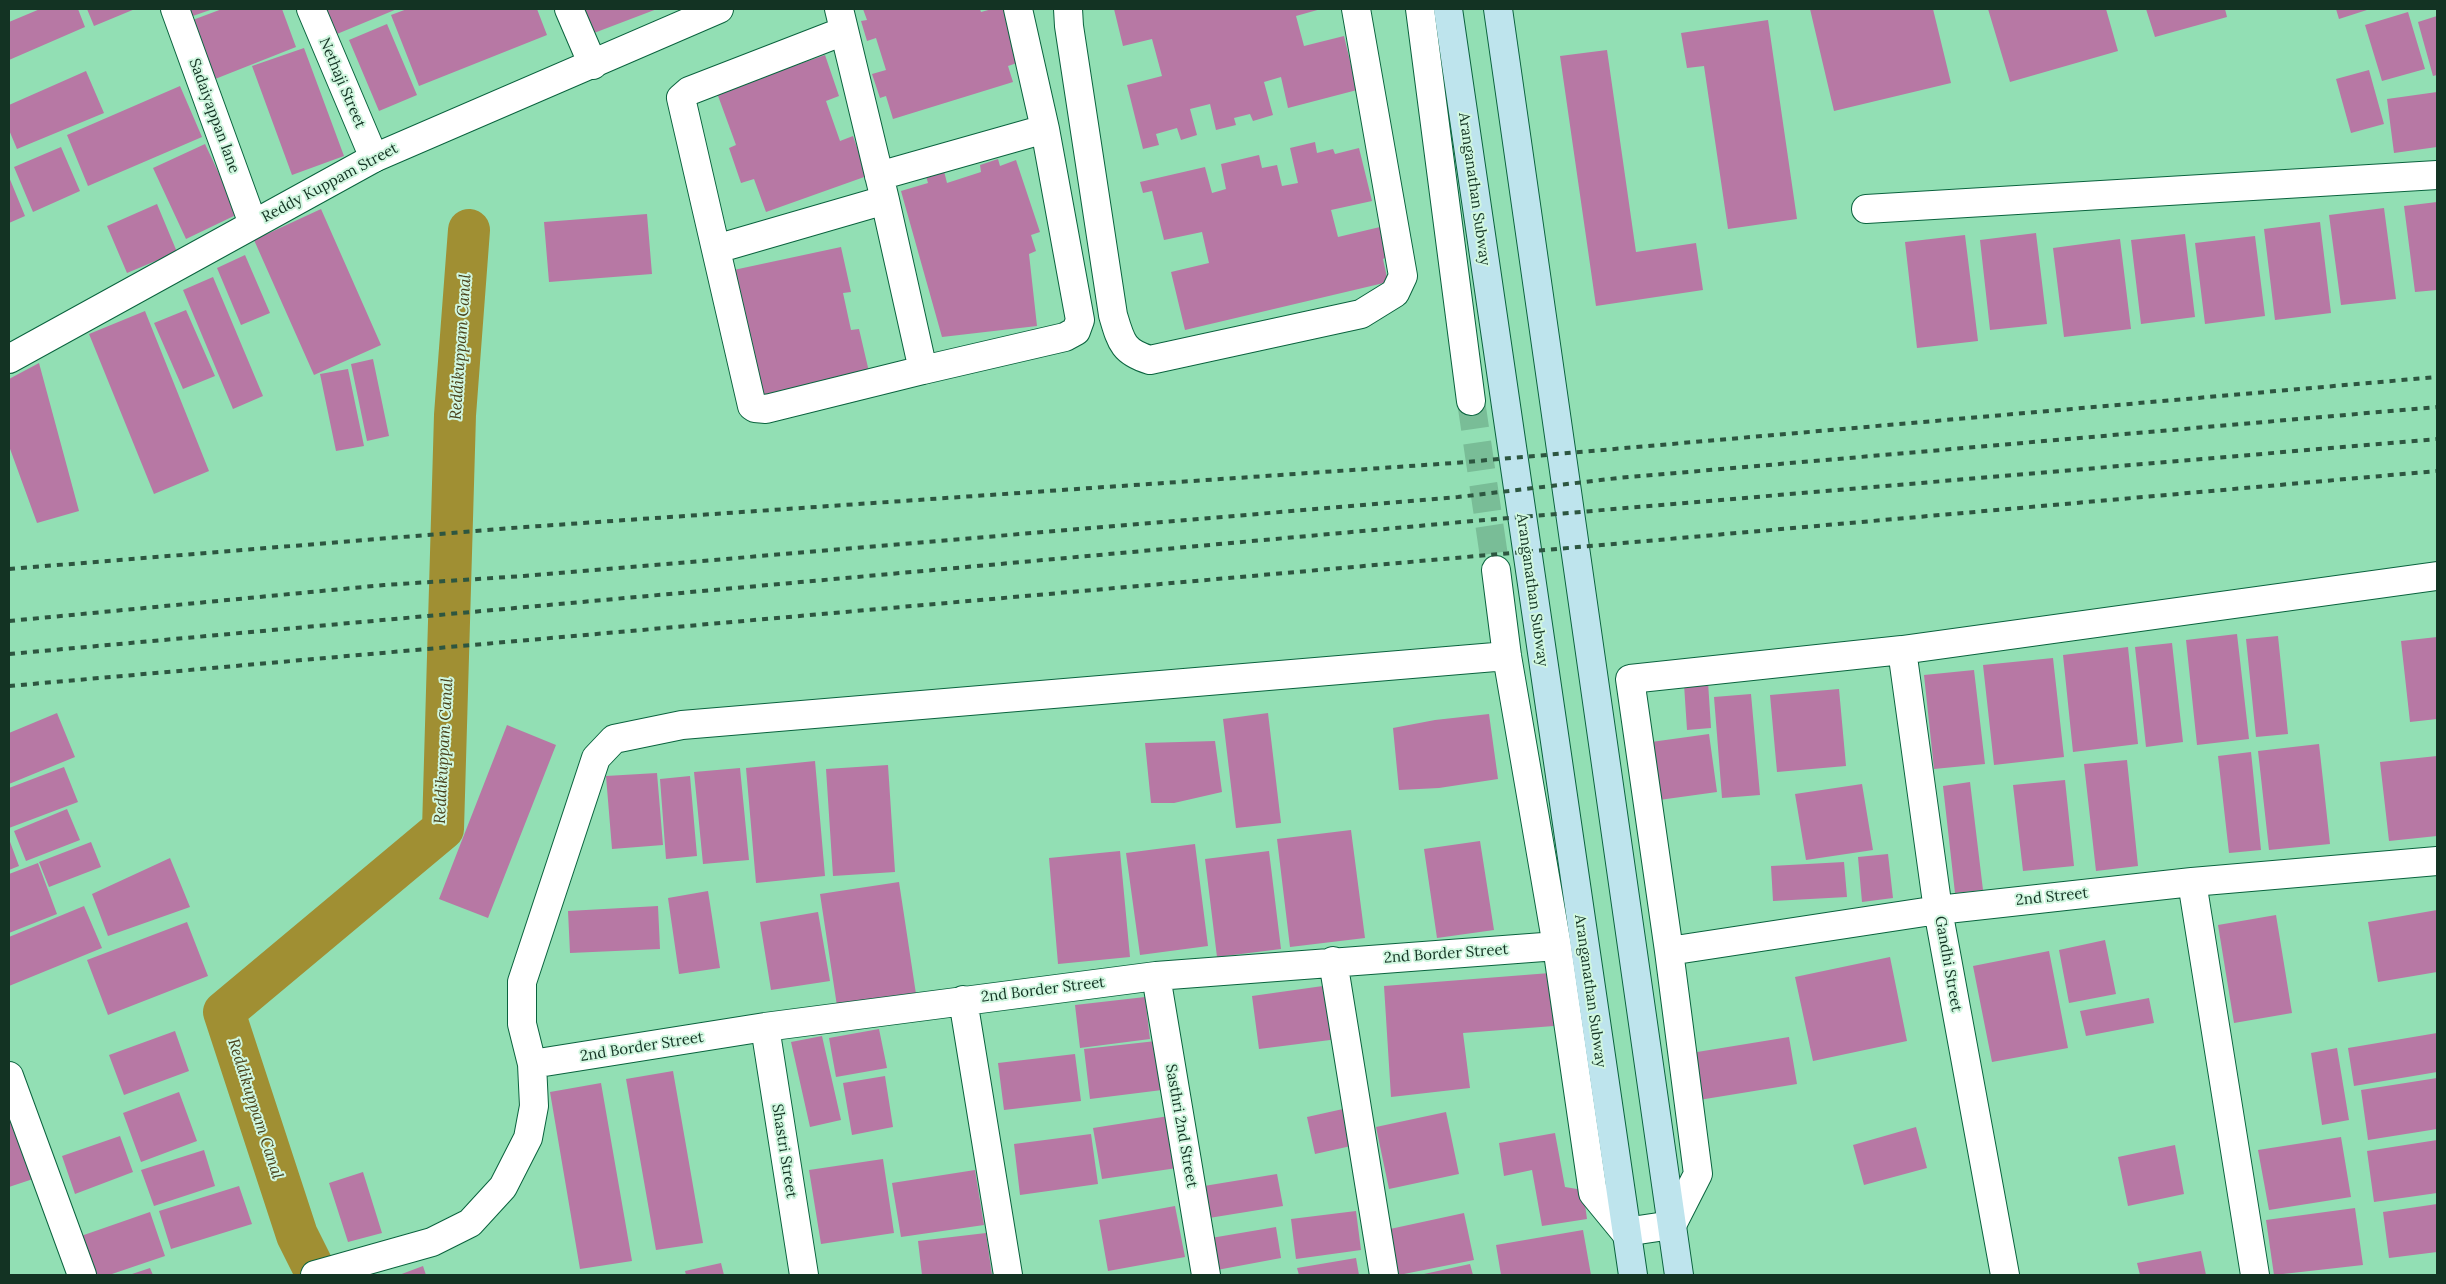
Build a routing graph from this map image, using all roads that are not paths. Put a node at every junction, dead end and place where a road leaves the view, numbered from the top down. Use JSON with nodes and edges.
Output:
{"nodes":[{"id":1,"x":175,"y":9,"type":"edge"},
{"id":2,"x":311,"y":9,"type":"edge"},
{"id":3,"x":569,"y":9,"type":"edge"},
{"id":4,"x":719,"y":9,"type":"edge"},
{"id":5,"x":1018,"y":9,"type":"edge"},
{"id":6,"x":1068,"y":9,"type":"edge"},
{"id":7,"x":1356,"y":9,"type":"edge"},
{"id":8,"x":1420,"y":9,"type":"edge"},
{"id":9,"x":1448,"y":9,"type":"edge"},
{"id":10,"x":1498,"y":9,"type":"edge"},
{"id":11,"x":841,"y":20,"type":"edge"},
{"id":12,"x":592,"y":65,"type":"junction"},
{"id":13,"x":1045,"y":129,"type":"junction"},
{"id":14,"x":374,"y":158,"type":"junction"},
{"id":15,"x":2437,"y":175,"type":"edge"},
{"id":16,"x":882,"y":188,"type":"junction"},
{"id":17,"x":1866,"y":209,"type":"dead end"},
{"id":18,"x":253,"y":224,"type":"junction"},
{"id":19,"x":716,"y":249,"type":"junction"},
{"id":20,"x":9,"y":360,"type":"edge"},
{"id":21,"x":923,"y":370,"type":"junction"},
{"id":22,"x":1471,"y":401,"type":"tunnel mouth"},
{"id":23,"x":1496,"y":570,"type":"tunnel mouth"},
{"id":24,"x":2437,"y":576,"type":"edge"},
{"id":25,"x":1902,"y":650,"type":"junction"},
{"id":26,"x":1507,"y":656,"type":"junction"},
{"id":27,"x":2437,"y":861,"type":"edge"},
{"id":28,"x":2192,"y":882,"type":"junction"},
{"id":29,"x":1938,"y":910,"type":"junction"},
{"id":30,"x":1557,"y":946,"type":"junction"},
{"id":31,"x":1669,"y":951,"type":"junction"},
{"id":32,"x":1333,"y":961,"type":"junction"},
{"id":33,"x":1156,"y":976,"type":"junction"},
{"id":34,"x":964,"y":1000,"type":"junction"},
{"id":35,"x":766,"y":1027,"type":"junction"},
{"id":36,"x":532,"y":1064,"type":"junction"},
{"id":37,"x":9,"y":1076,"type":"edge"},
{"id":38,"x":1672,"y":1225,"type":"junction"},
{"id":39,"x":1625,"y":1232,"type":"junction"},
{"id":40,"x":321,"y":1273,"type":"edge"},
{"id":41,"x":82,"y":1275,"type":"edge"},
{"id":42,"x":804,"y":1275,"type":"edge"},
{"id":43,"x":1008,"y":1275,"type":"edge"},
{"id":44,"x":1206,"y":1275,"type":"edge"},
{"id":45,"x":1384,"y":1275,"type":"edge"},
{"id":46,"x":1633,"y":1275,"type":"edge"},
{"id":47,"x":1679,"y":1275,"type":"edge"},
{"id":48,"x":2005,"y":1275,"type":"edge"},
{"id":49,"x":2255,"y":1275,"type":"edge"}],
"edges":[{"from":1,"to":18,"type":"street","name":"Sadaiyappan lane"},
{"from":2,"to":14,"type":"street","name":"Nethaji Street"},
{"from":3,"to":12,"type":"street"},
{"from":4,"to":12,"type":"street","name":"Reddy Kuppam Street"},
{"from":5,"to":13,"type":"street"},
{"from":6,"to":7,"type":"street"},
{"from":8,"to":22,"type":"street"},
{"from":9,"to":39,"type":"main road","name":"Aranganathan Subway"},
{"from":10,"to":38,"type":"main road"},
{"from":11,"to":16,"type":"street"},
{"from":11,"to":19,"type":"street"},
{"from":12,"to":14,"type":"street","name":"Reddy Kuppam Street"},
{"from":13,"to":16,"type":"street"},
{"from":13,"to":21,"type":"street"},
{"from":14,"to":18,"type":"street","name":"Reddy Kuppam Street"},
{"from":15,"to":17,"type":"street"},
{"from":16,"to":19,"type":"street"},
{"from":16,"to":21,"type":"street"},
{"from":18,"to":20,"type":"street","name":"Reddy Kuppam Street"},
{"from":19,"to":21,"type":"street"},
{"from":23,"to":26,"type":"street"},
{"from":24,"to":25,"type":"street"},
{"from":25,"to":29,"type":"street","name":"Gandhi Street"},
{"from":25,"to":31,"type":"street"},
{"from":26,"to":30,"type":"street"},
{"from":26,"to":36,"type":"street"},
{"from":27,"to":28,"type":"street","name":"2nd Street"},
{"from":28,"to":29,"type":"street","name":"2nd Street"},
{"from":28,"to":49,"type":"street"},
{"from":29,"to":31,"type":"street","name":"2nd Street"},
{"from":29,"to":48,"type":"street","name":"Gandhi Street"},
{"from":30,"to":32,"type":"street","name":"2nd Border Street"},
{"from":30,"to":39,"type":"street"},
{"from":31,"to":38,"type":"street"},
{"from":32,"to":33,"type":"street","name":"2nd Border Street"},
{"from":32,"to":45,"type":"street"},
{"from":33,"to":34,"type":"street","name":"2nd Border Street"},
{"from":33,"to":44,"type":"street","name":"Sasthri 2nd Street"},
{"from":34,"to":35,"type":"street","name":"2nd Border Street"},
{"from":34,"to":43,"type":"street"},
{"from":35,"to":36,"type":"street","name":"2nd Border Street"},
{"from":35,"to":42,"type":"street","name":"Shastri Street"},
{"from":36,"to":40,"type":"street"},
{"from":37,"to":41,"type":"street"},
{"from":38,"to":39,"type":"street"},
{"from":38,"to":47,"type":"main road"},
{"from":39,"to":46,"type":"main road","name":"Aranganathan Subway"}]}
